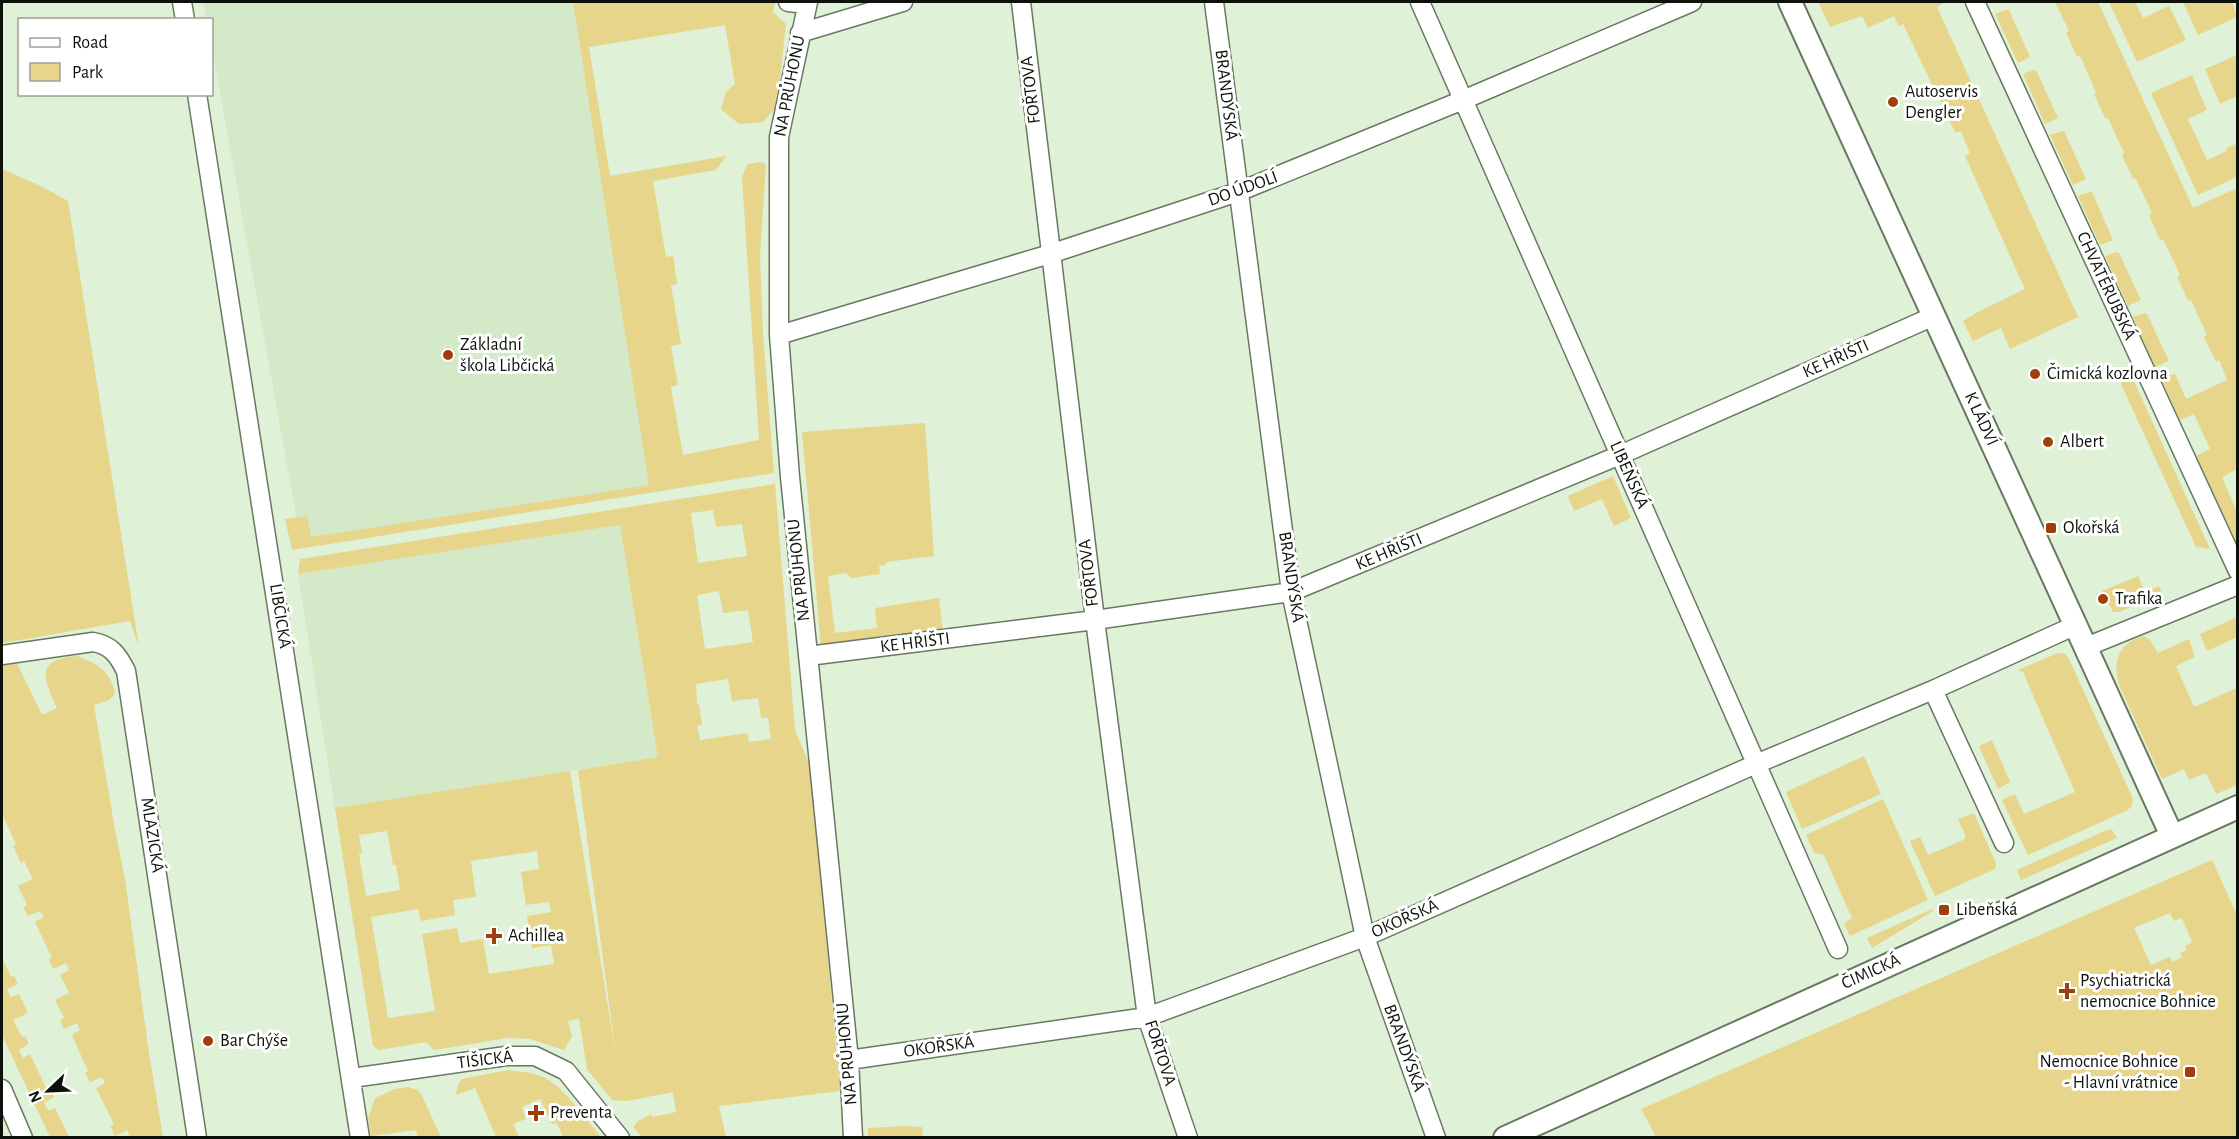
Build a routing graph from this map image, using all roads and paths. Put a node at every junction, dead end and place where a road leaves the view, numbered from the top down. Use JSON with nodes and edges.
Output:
{"nodes":[{"id":1,"x":182,"y":2,"type":"edge"},
{"id":2,"x":788,"y":2,"type":"edge"},
{"id":3,"x":903,"y":2,"type":"edge"},
{"id":4,"x":1021,"y":2,"type":"edge"},
{"id":5,"x":1214,"y":2,"type":"edge"},
{"id":6,"x":1420,"y":2,"type":"edge"},
{"id":7,"x":1692,"y":2,"type":"edge"},
{"id":8,"x":1790,"y":2,"type":"edge"},
{"id":9,"x":1975,"y":2,"type":"edge"},
{"id":10,"x":807,"y":3,"type":"edge"},
{"id":11,"x":185,"y":18,"type":"edge"},
{"id":12,"x":800,"y":33,"type":"junction"},
{"id":13,"x":197,"y":96,"type":"edge"},
{"id":14,"x":1463,"y":100,"type":"junction"},
{"id":15,"x":1238,"y":192,"type":"junction"},
{"id":16,"x":1050,"y":254,"type":"junction"},
{"id":17,"x":1934,"y":315,"type":"junction"},
{"id":18,"x":779,"y":335,"type":"junction"},
{"id":19,"x":1620,"y":455,"type":"junction"},
{"id":20,"x":2238,"y":571,"type":"edge"},
{"id":21,"x":2238,"y":585,"type":"edge"},
{"id":22,"x":1291,"y":592,"type":"junction"},
{"id":23,"x":1095,"y":620,"type":"junction"},
{"id":24,"x":2076,"y":626,"type":"junction"},
{"id":25,"x":2086,"y":647,"type":"junction"},
{"id":26,"x":2,"y":655,"type":"edge"},
{"id":27,"x":808,"y":656,"type":"junction"},
{"id":28,"x":1933,"y":690,"type":"junction"},
{"id":29,"x":1756,"y":764,"type":"junction"},
{"id":30,"x":2238,"y":807,"type":"edge"},
{"id":31,"x":2172,"y":836,"type":"junction"},
{"id":32,"x":2004,"y":843,"type":"dead end"},
{"id":33,"x":1365,"y":937,"type":"junction"},
{"id":34,"x":1838,"y":949,"type":"dead end"},
{"id":35,"x":1147,"y":1017,"type":"junction"},
{"id":36,"x":849,"y":1060,"type":"junction"},
{"id":37,"x":352,"y":1078,"type":"junction"},
{"id":38,"x":2,"y":1089,"type":"edge"},
{"id":39,"x":23,"y":1137,"type":"edge"},
{"id":40,"x":197,"y":1137,"type":"edge"},
{"id":41,"x":360,"y":1137,"type":"edge"},
{"id":42,"x":620,"y":1137,"type":"edge"},
{"id":43,"x":854,"y":1137,"type":"edge"},
{"id":44,"x":1188,"y":1137,"type":"edge"},
{"id":45,"x":1436,"y":1137,"type":"edge"},
{"id":46,"x":1505,"y":1137,"type":"edge"}],
"edges":[{"from":1,"to":11,"type":"street"},
{"from":2,"to":10,"type":"street","name":"NA PRŮHONU"},
{"from":3,"to":12,"type":"street"},
{"from":4,"to":16,"type":"street","name":"FOŘTOVA"},
{"from":5,"to":15,"type":"street","name":"BRANDÝSKÁ"},
{"from":6,"to":14,"type":"street","name":"LIBEŇSKÁ"},
{"from":7,"to":14,"type":"street","name":"DO ÚDOLÍ"},
{"from":8,"to":17,"type":"street","name":"K LÁDVÍ"},
{"from":9,"to":20,"type":"street","name":"CHVATĚRUBSKÁ"},
{"from":10,"to":12,"type":"street","name":"NA PRŮHONU"},
{"from":12,"to":18,"type":"street","name":"NA PRŮHONU"},
{"from":13,"to":37,"type":"street","name":"LIBČICKÁ"},
{"from":14,"to":15,"type":"street","name":"DO ÚDOLÍ"},
{"from":14,"to":19,"type":"street","name":"LIBEŇSKÁ"},
{"from":15,"to":16,"type":"street","name":"DO ÚDOLÍ"},
{"from":15,"to":22,"type":"street","name":"BRANDÝSKÁ"},
{"from":16,"to":18,"type":"street","name":"DO ÚDOLÍ"},
{"from":16,"to":23,"type":"street","name":"FOŘTOVA"},
{"from":17,"to":19,"type":"street","name":"KE HŘIŠTI"},
{"from":17,"to":24,"type":"street","name":"K LÁDVÍ"},
{"from":18,"to":27,"type":"street","name":"NA PRŮHONU"},
{"from":19,"to":22,"type":"street","name":"KE HŘIŠTI"},
{"from":19,"to":29,"type":"street","name":"LIBEŇSKÁ"},
{"from":21,"to":25,"type":"street"},
{"from":22,"to":23,"type":"street","name":"KE HŘIŠTI"},
{"from":22,"to":33,"type":"street","name":"BRANDÝSKÁ"},
{"from":23,"to":27,"type":"street","name":"KE HŘIŠTI"},
{"from":23,"to":35,"type":"street","name":"FOŘTOVA"},
{"from":24,"to":25,"type":"street","name":"K LÁDVÍ"},
{"from":24,"to":28,"type":"street","name":"OKOŘSKÁ"},
{"from":25,"to":31,"type":"street","name":"K LÁDVÍ"},
{"from":26,"to":40,"type":"street","name":"MLAZICKÁ"},
{"from":27,"to":36,"type":"street","name":"NA PRŮHONU"},
{"from":28,"to":29,"type":"street","name":"OKOŘSKÁ"},
{"from":28,"to":32,"type":"street"},
{"from":29,"to":33,"type":"street","name":"OKOŘSKÁ"},
{"from":29,"to":34,"type":"street","name":"LIBEŇSKÁ"},
{"from":30,"to":31,"type":"street","name":"ČIMICKÁ"},
{"from":31,"to":46,"type":"street","name":"ČIMICKÁ"},
{"from":33,"to":35,"type":"street","name":"OKOŘSKÁ"},
{"from":33,"to":45,"type":"street","name":"BRANDÝSKÁ"},
{"from":35,"to":36,"type":"street","name":"OKOŘSKÁ"},
{"from":35,"to":44,"type":"street","name":"FOŘTOVA"},
{"from":36,"to":43,"type":"street","name":"NA PRŮHONU"},
{"from":37,"to":41,"type":"street","name":"LIBČICKÁ"},
{"from":37,"to":42,"type":"street","name":"TIŠICKÁ"},
{"from":38,"to":39,"type":"street"}]}
